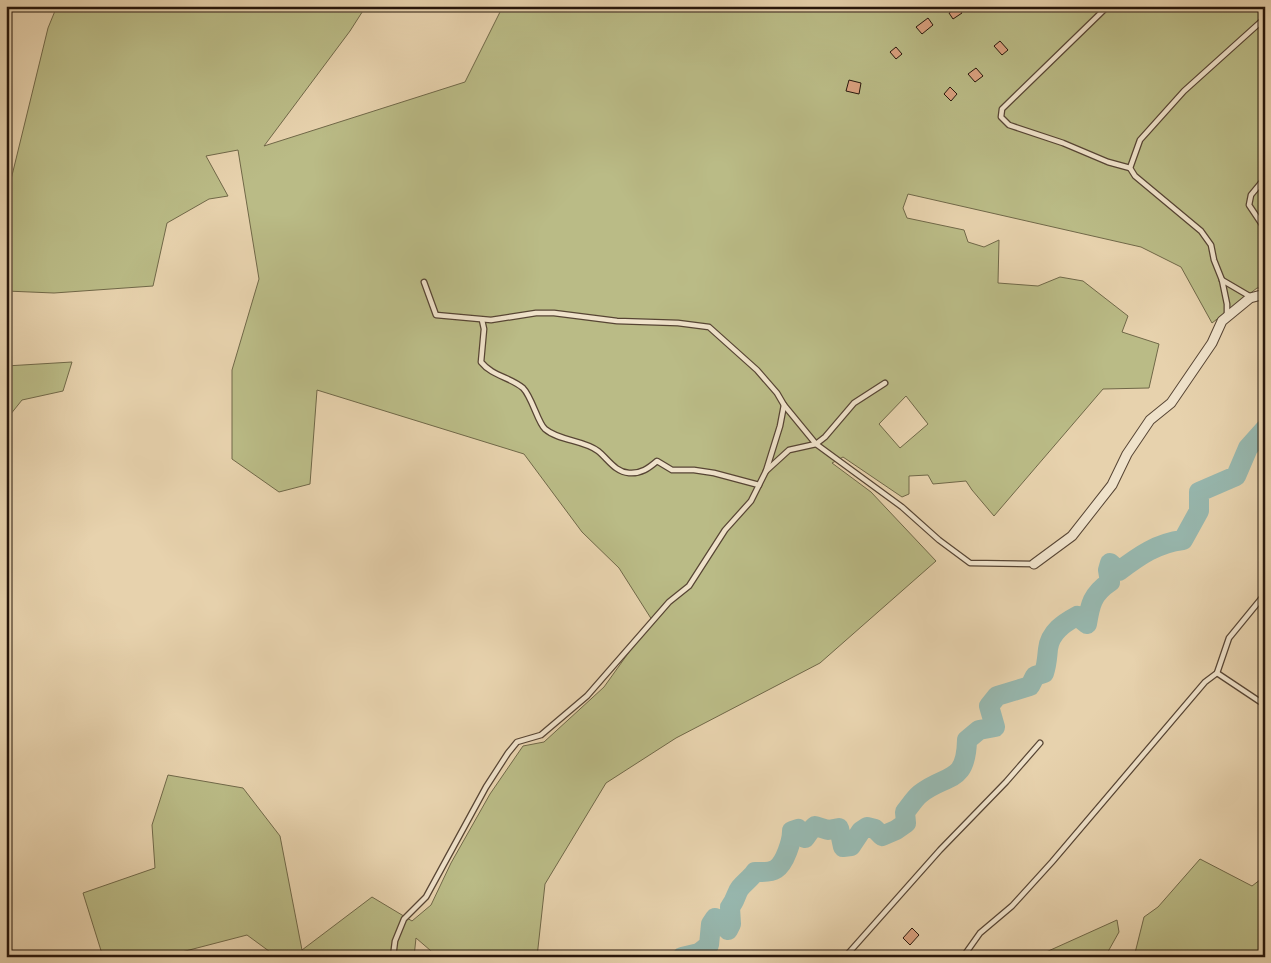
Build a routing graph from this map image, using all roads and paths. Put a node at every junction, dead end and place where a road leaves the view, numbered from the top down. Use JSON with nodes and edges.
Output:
{"nodes":[{"id":1,"x":1108,"y":6,"type":"edge"},
{"id":2,"x":1265,"y":18,"type":"edge"},
{"id":3,"x":1130,"y":168,"type":"junction"},
{"id":4,"x":1265,"y":178,"type":"edge"},
{"id":5,"x":1265,"y":229,"type":"edge"},
{"id":6,"x":1222,"y":280,"type":"junction"},
{"id":7,"x":424,"y":282,"type":"dead end"},
{"id":8,"x":1265,"y":294,"type":"edge"},
{"id":9,"x":1252,"y":298,"type":"junction"},
{"id":10,"x":1227,"y":317,"type":"junction"},
{"id":11,"x":482,"y":320,"type":"junction"},
{"id":12,"x":885,"y":383,"type":"dead end"},
{"id":13,"x":784,"y":405,"type":"junction"},
{"id":14,"x":816,"y":444,"type":"junction"},
{"id":15,"x":766,"y":470,"type":"junction"},
{"id":16,"x":759,"y":485,"type":"junction"},
{"id":17,"x":1034,"y":564,"type":"joint"},
{"id":18,"x":1265,"y":594,"type":"edge"},
{"id":19,"x":1217,"y":673,"type":"junction"},
{"id":20,"x":1265,"y":705,"type":"edge"},
{"id":21,"x":1040,"y":743,"type":"dead end"},
{"id":22,"x":393,"y":957,"type":"edge"},
{"id":23,"x":845,"y":957,"type":"edge"},
{"id":24,"x":963,"y":957,"type":"edge"}],
"edges":[{"from":1,"to":3,"type":"lane"},
{"from":2,"to":3,"type":"lane"},
{"from":3,"to":6,"type":"lane"},
{"from":4,"to":5,"type":"lane"},
{"from":6,"to":9,"type":"lane"},
{"from":6,"to":10,"type":"lane"},
{"from":7,"to":11,"type":"lane"},
{"from":8,"to":9,"type":"street"},
{"from":9,"to":10,"type":"street"},
{"from":10,"to":17,"type":"street"},
{"from":11,"to":13,"type":"lane"},
{"from":11,"to":16,"type":"lane"},
{"from":12,"to":14,"type":"lane"},
{"from":13,"to":14,"type":"lane"},
{"from":13,"to":15,"type":"lane"},
{"from":14,"to":15,"type":"lane"},
{"from":14,"to":17,"type":"lane"},
{"from":15,"to":16,"type":"lane"},
{"from":16,"to":22,"type":"lane"},
{"from":18,"to":19,"type":"lane"},
{"from":19,"to":20,"type":"lane"},
{"from":19,"to":24,"type":"lane"},
{"from":21,"to":23,"type":"lane"}]}
